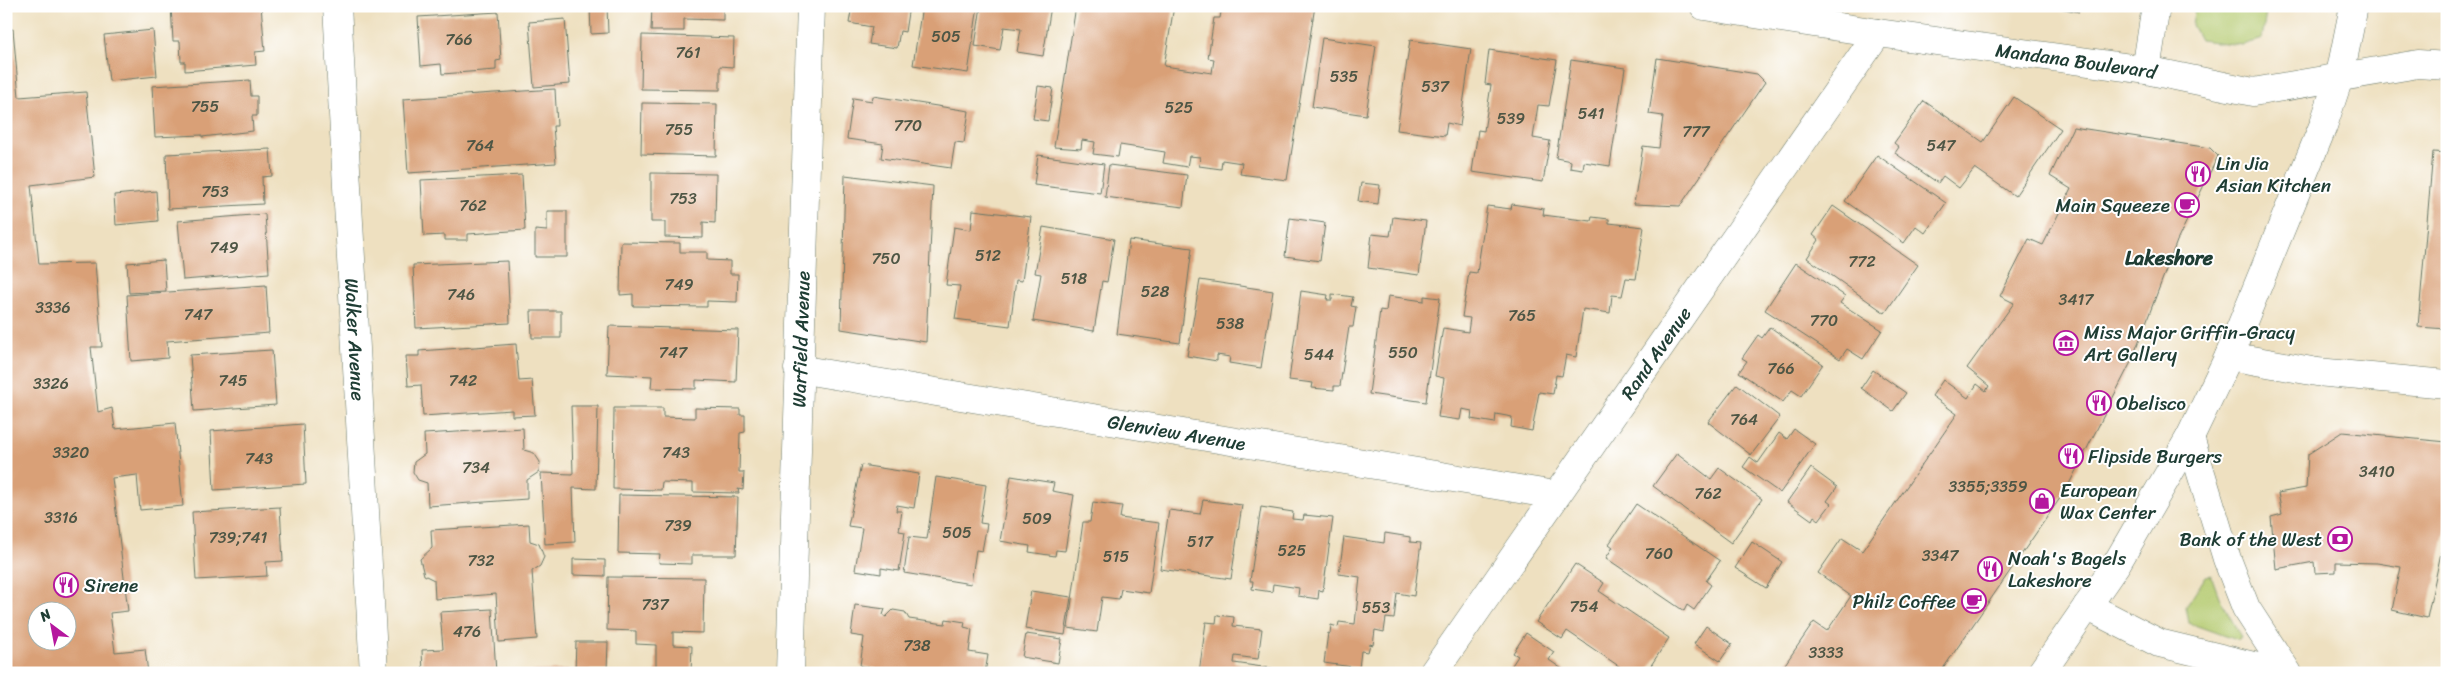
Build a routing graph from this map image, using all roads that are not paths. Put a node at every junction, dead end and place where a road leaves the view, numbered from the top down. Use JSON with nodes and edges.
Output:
{"nodes":[{"id":1,"x":337,"y":6,"type":"edge"},
{"id":2,"x":811,"y":6,"type":"edge"},
{"id":3,"x":2156,"y":6,"type":"edge"},
{"id":4,"x":2354,"y":6,"type":"edge"},
{"id":5,"x":1714,"y":7,"type":"edge"},
{"id":6,"x":1878,"y":33,"type":"junction"},
{"id":7,"x":2447,"y":66,"type":"edge"},
{"id":8,"x":2146,"y":70,"type":"junction"},
{"id":9,"x":2340,"y":75,"type":"junction"},
{"id":10,"x":2229,"y":356,"type":"junction"},
{"id":11,"x":798,"y":369,"type":"junction"},
{"id":12,"x":2447,"y":384,"type":"edge"},
{"id":13,"x":2190,"y":438,"type":"junction"},
{"id":14,"x":1555,"y":495,"type":"junction"},
{"id":15,"x":2087,"y":606,"type":"junction"},
{"id":16,"x":374,"y":673,"type":"edge"},
{"id":17,"x":790,"y":673,"type":"edge"},
{"id":18,"x":1433,"y":673,"type":"edge"},
{"id":19,"x":2041,"y":673,"type":"edge"},
{"id":20,"x":2282,"y":673,"type":"edge"},
{"id":21,"x":2288,"y":673,"type":"edge"}],
"edges":[{"from":1,"to":16,"type":"street","name":"Walker Avenue"},
{"from":2,"to":11,"type":"street","name":"Warfield Avenue"},
{"from":3,"to":8,"type":"street"},
{"from":4,"to":9,"type":"street"},
{"from":5,"to":6,"type":"street","name":"Mandana Boulevard"},
{"from":6,"to":8,"type":"street","name":"Mandana Boulevard"},
{"from":6,"to":14,"type":"street","name":"Rand Avenue"},
{"from":7,"to":9,"type":"street","name":"Mandana Boulevard"},
{"from":8,"to":9,"type":"street","name":"Mandana Boulevard"},
{"from":9,"to":10,"type":"street"},
{"from":10,"to":12,"type":"street"},
{"from":10,"to":13,"type":"street"},
{"from":11,"to":14,"type":"street","name":"Glenview Avenue"},
{"from":11,"to":17,"type":"street","name":"Warfield Avenue"},
{"from":13,"to":15,"type":"street"},
{"from":13,"to":21,"type":"street"},
{"from":14,"to":18,"type":"street","name":"Rand Avenue"},
{"from":15,"to":19,"type":"street"},
{"from":15,"to":20,"type":"street"}]}
